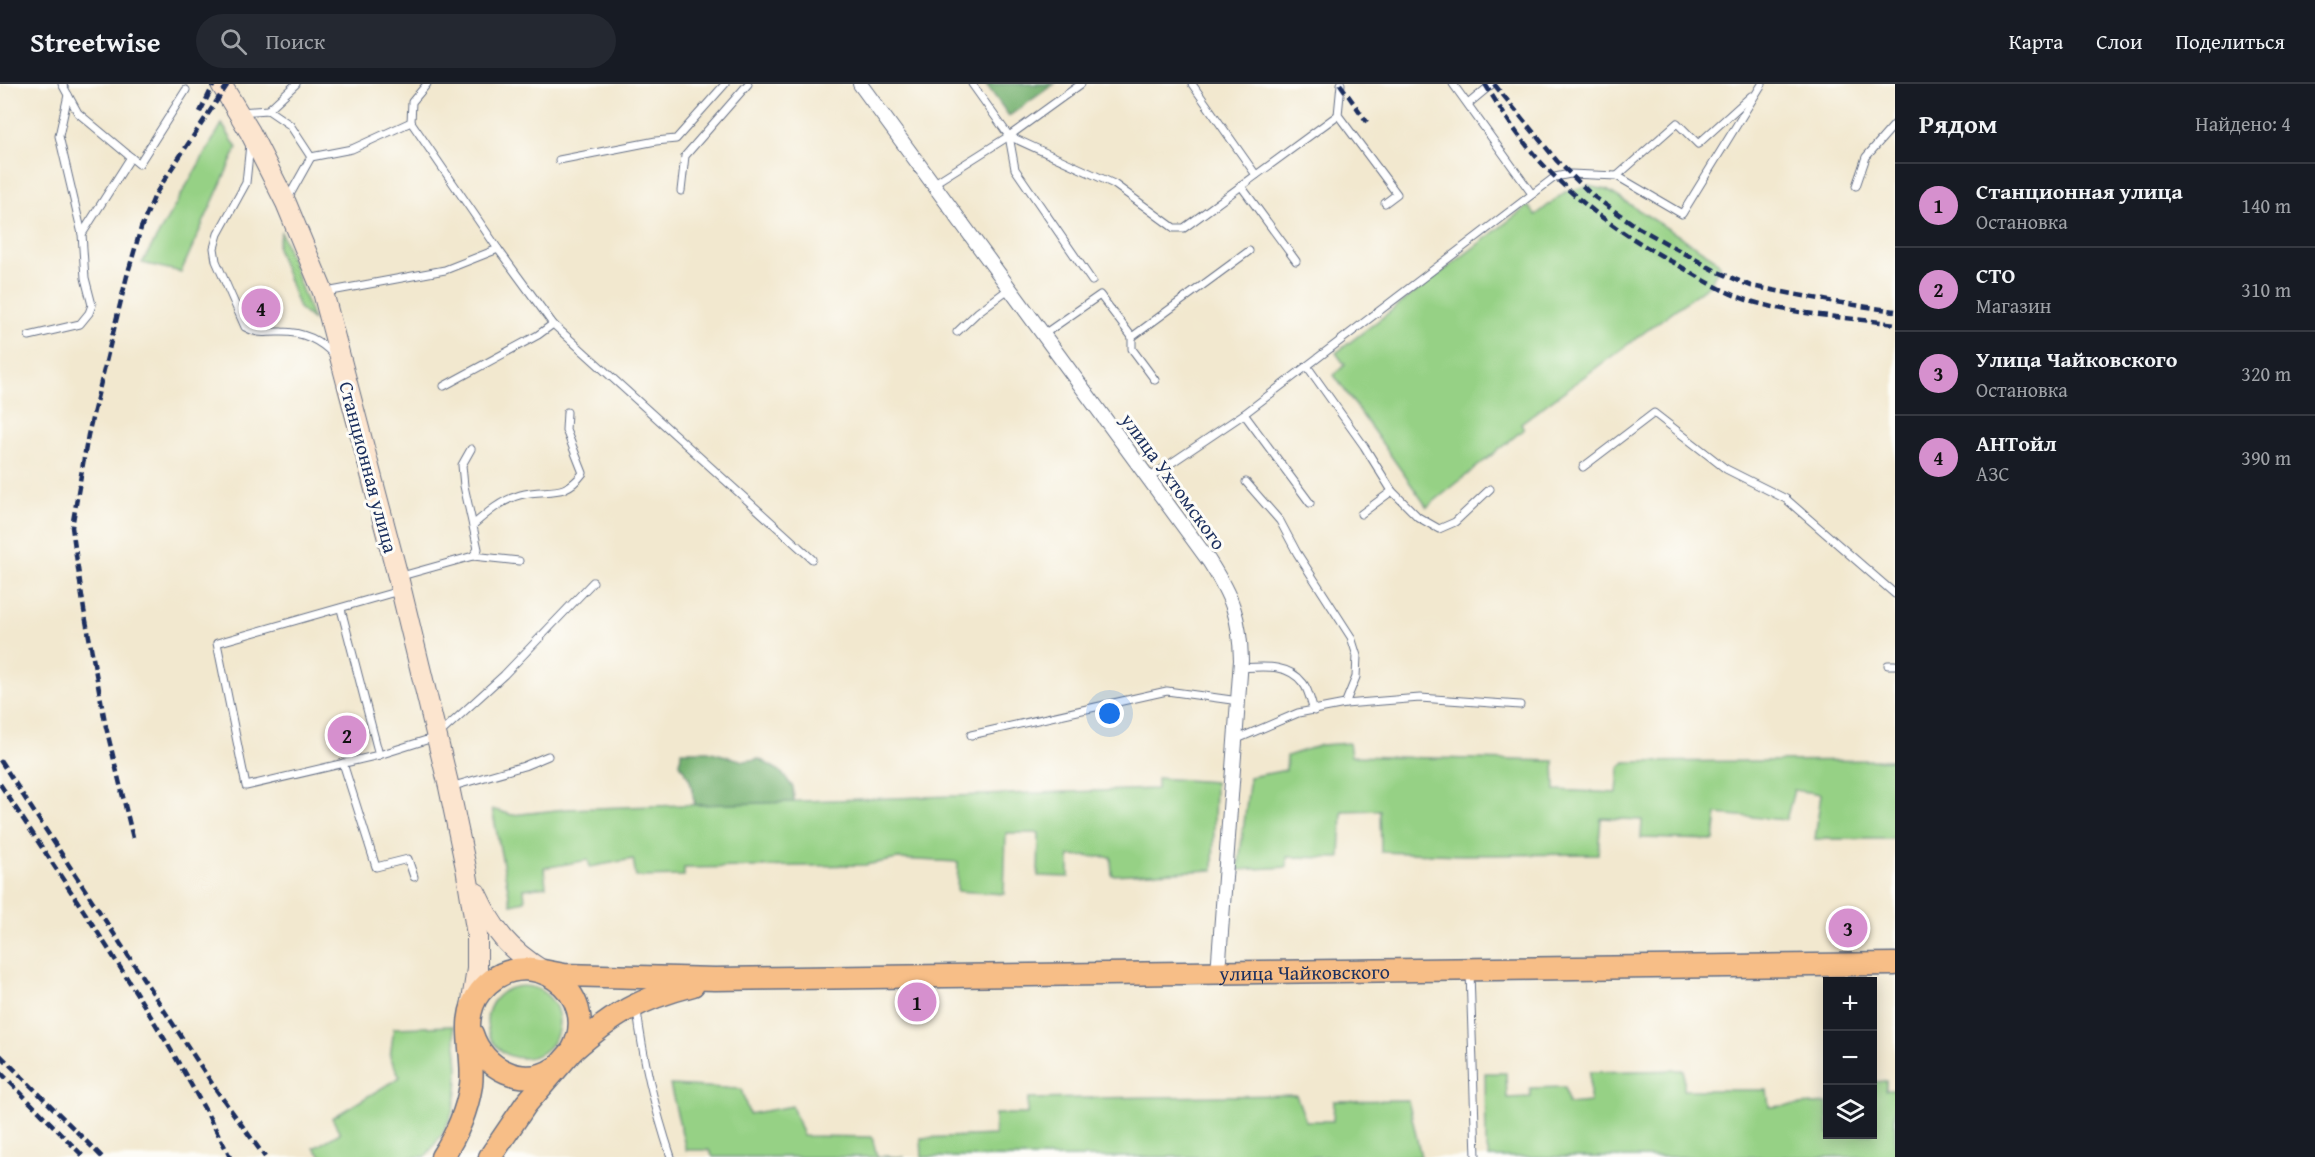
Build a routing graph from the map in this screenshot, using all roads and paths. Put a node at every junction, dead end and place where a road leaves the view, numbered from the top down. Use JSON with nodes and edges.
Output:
{"nodes":[{"id":1,"x":62,"y":84,"type":"edge"},
{"id":2,"x":221,"y":84,"type":"edge"},
{"id":3,"x":296,"y":84,"type":"edge"},
{"id":4,"x":427,"y":84,"type":"edge"},
{"id":5,"x":725,"y":84,"type":"edge"},
{"id":6,"x":748,"y":84,"type":"edge"},
{"id":7,"x":860,"y":84,"type":"edge"},
{"id":8,"x":972,"y":84,"type":"edge"},
{"id":9,"x":1081,"y":84,"type":"edge"},
{"id":10,"x":1192,"y":84,"type":"edge"},
{"id":11,"x":1341,"y":84,"type":"edge"},
{"id":12,"x":1454,"y":84,"type":"edge"},
{"id":13,"x":1492,"y":84,"type":"edge"},
{"id":14,"x":1760,"y":87,"type":"edge"},
{"id":15,"x":186,"y":90,"type":"dead end"},
{"id":16,"x":68,"y":94,"type":"junction"},
{"id":17,"x":1468,"y":104,"type":"junction"},
{"id":18,"x":268,"y":110,"type":"junction"},
{"id":19,"x":238,"y":112,"type":"junction"},
{"id":20,"x":1338,"y":115,"type":"junction"},
{"id":21,"x":411,"y":122,"type":"junction"},
{"id":22,"x":1895,"y":124,"type":"edge"},
{"id":23,"x":250,"y":132,"type":"junction"},
{"id":24,"x":1009,"y":136,"type":"junction"},
{"id":25,"x":131,"y":157,"type":"junction"},
{"id":26,"x":311,"y":157,"type":"junction"},
{"id":27,"x":559,"y":160,"type":"dead end"},
{"id":28,"x":1256,"y":175,"type":"junction"},
{"id":29,"x":1617,"y":176,"type":"junction"},
{"id":30,"x":933,"y":184,"type":"junction"},
{"id":31,"x":1241,"y":186,"type":"junction"},
{"id":32,"x":1856,"y":186,"type":"dead end"},
{"id":33,"x":681,"y":191,"type":"dead end"},
{"id":34,"x":1532,"y":194,"type":"junction"},
{"id":35,"x":286,"y":202,"type":"junction"},
{"id":36,"x":1385,"y":203,"type":"dead end"},
{"id":37,"x":82,"y":234,"type":"junction"},
{"id":38,"x":498,"y":249,"type":"junction"},
{"id":39,"x":1249,"y":250,"type":"dead end"},
{"id":40,"x":1296,"y":261,"type":"dead end"},
{"id":41,"x":1092,"y":281,"type":"dead end"},
{"id":42,"x":1010,"y":288,"type":"junction"},
{"id":43,"x":323,"y":292,"type":"junction"},
{"id":44,"x":553,"y":324,"type":"junction"},
{"id":45,"x":957,"y":332,"type":"dead end"},
{"id":46,"x":1044,"y":334,"type":"junction"},
{"id":47,"x":29,"y":336,"type":"dead end"},
{"id":48,"x":1132,"y":337,"type":"junction"},
{"id":49,"x":342,"y":364,"type":"junction"},
{"id":50,"x":1306,"y":366,"type":"junction"},
{"id":51,"x":1155,"y":380,"type":"dead end"},
{"id":52,"x":444,"y":386,"type":"dead end"},
{"id":53,"x":567,"y":412,"type":"dead end"},
{"id":54,"x":1244,"y":414,"type":"junction"},
{"id":55,"x":471,"y":450,"type":"dead end"},
{"id":56,"x":1583,"y":467,"type":"dead end"},
{"id":57,"x":1149,"y":478,"type":"junction"},
{"id":58,"x":1246,"y":482,"type":"dead end"},
{"id":59,"x":1490,"y":489,"type":"dead end"},
{"id":60,"x":1392,"y":491,"type":"junction"},
{"id":61,"x":1310,"y":503,"type":"dead end"},
{"id":62,"x":1361,"y":514,"type":"dead end"},
{"id":63,"x":473,"y":525,"type":"junction"},
{"id":64,"x":473,"y":556,"type":"junction"},
{"id":65,"x":812,"y":559,"type":"dead end"},
{"id":66,"x":519,"y":561,"type":"dead end"},
{"id":67,"x":593,"y":582,"type":"dead end"},
{"id":68,"x":400,"y":584,"type":"junction"},
{"id":69,"x":1895,"y":594,"type":"edge"},
{"id":70,"x":341,"y":609,"type":"junction"},
{"id":71,"x":1240,"y":668,"type":"junction"},
{"id":72,"x":1239,"y":701,"type":"junction"},
{"id":73,"x":1345,"y":704,"type":"junction"},
{"id":74,"x":1520,"y":705,"type":"dead end"},
{"id":75,"x":1314,"y":711,"type":"junction"},
{"id":76,"x":971,"y":735,"type":"dead end"},
{"id":77,"x":436,"y":737,"type":"junction"},
{"id":78,"x":1237,"y":739,"type":"junction"},
{"id":79,"x":379,"y":755,"type":"junction"},
{"id":80,"x":548,"y":756,"type":"dead end"},
{"id":81,"x":343,"y":764,"type":"junction"},
{"id":82,"x":449,"y":787,"type":"junction"},
{"id":83,"x":466,"y":868,"type":"junction"},
{"id":84,"x":414,"y":877,"type":"dead end"},
{"id":85,"x":1895,"y":964,"type":"edge"},
{"id":86,"x":1470,"y":969,"type":"junction"},
{"id":87,"x":543,"y":971,"type":"junction"},
{"id":88,"x":1218,"y":973,"type":"junction"},
{"id":89,"x":714,"y":980,"type":"junction"},
{"id":90,"x":636,"y":1004,"type":"junction"},
{"id":91,"x":470,"y":1017,"type":"junction"},
{"id":92,"x":566,"y":1058,"type":"junction"},
{"id":93,"x":507,"y":1133,"type":"junction"},
{"id":94,"x":1475,"y":1154,"type":"edge"},
{"id":95,"x":442,"y":1157,"type":"edge"},
{"id":96,"x":490,"y":1157,"type":"edge"},
{"id":97,"x":496,"y":1157,"type":"edge"},
{"id":98,"x":671,"y":1157,"type":"edge"}],
"edges":[{"from":1,"to":16,"type":"lane"},
{"from":2,"to":19,"type":"main road","name":"Станционная улица"},
{"from":3,"to":18,"type":"lane"},
{"from":4,"to":21,"type":"lane"},
{"from":5,"to":27,"type":"lane"},
{"from":6,"to":33,"type":"lane"},
{"from":7,"to":30,"type":"street","name":"улица Ухтомского"},
{"from":8,"to":24,"type":"lane"},
{"from":9,"to":24,"type":"lane"},
{"from":10,"to":28,"type":"lane"},
{"from":11,"to":20,"type":"lane"},
{"from":12,"to":17,"type":"lane"},
{"from":13,"to":17,"type":"lane"},
{"from":14,"to":29,"type":"lane"},
{"from":14,"to":29,"type":"lane"},
{"from":15,"to":25,"type":"lane"},
{"from":16,"to":25,"type":"lane"},
{"from":16,"to":37,"type":"lane"},
{"from":17,"to":34,"type":"lane"},
{"from":18,"to":19,"type":"lane"},
{"from":18,"to":26,"type":"lane"},
{"from":19,"to":23,"type":"main road","name":"Станционная улица"},
{"from":20,"to":28,"type":"lane"},
{"from":20,"to":36,"type":"lane"},
{"from":21,"to":26,"type":"lane"},
{"from":21,"to":38,"type":"lane"},
{"from":22,"to":32,"type":"lane"},
{"from":23,"to":35,"type":"main road","name":"Станционная улица"},
{"from":23,"to":49,"type":"lane"},
{"from":24,"to":30,"type":"lane"},
{"from":24,"to":31,"type":"lane"},
{"from":24,"to":41,"type":"lane"},
{"from":25,"to":37,"type":"lane"},
{"from":26,"to":35,"type":"lane"},
{"from":28,"to":31,"type":"lane"},
{"from":29,"to":34,"type":"lane"},
{"from":30,"to":42,"type":"street","name":"улица Ухтомского"},
{"from":31,"to":40,"type":"lane"},
{"from":34,"to":50,"type":"lane"},
{"from":35,"to":43,"type":"main road","name":"Станционная улица"},
{"from":37,"to":47,"type":"lane"},
{"from":38,"to":43,"type":"lane"},
{"from":38,"to":44,"type":"lane"},
{"from":39,"to":48,"type":"lane"},
{"from":42,"to":45,"type":"lane"},
{"from":42,"to":46,"type":"street","name":"улица Ухтомского"},
{"from":43,"to":49,"type":"main road","name":"Станционная улица"},
{"from":44,"to":52,"type":"lane"},
{"from":44,"to":65,"type":"lane"},
{"from":46,"to":48,"type":"lane"},
{"from":46,"to":57,"type":"street","name":"улица Ухтомского"},
{"from":48,"to":51,"type":"lane"},
{"from":49,"to":68,"type":"main road","name":"Станционная улица"},
{"from":50,"to":54,"type":"lane"},
{"from":50,"to":60,"type":"lane"},
{"from":53,"to":63,"type":"lane"},
{"from":54,"to":57,"type":"lane"},
{"from":54,"to":61,"type":"lane"},
{"from":55,"to":63,"type":"lane"},
{"from":56,"to":69,"type":"lane"},
{"from":57,"to":71,"type":"street","name":"улица Ухтомского"},
{"from":58,"to":73,"type":"lane"},
{"from":59,"to":60,"type":"lane"},
{"from":60,"to":62,"type":"lane"},
{"from":63,"to":64,"type":"lane"},
{"from":64,"to":66,"type":"lane"},
{"from":64,"to":68,"type":"lane"},
{"from":67,"to":77,"type":"lane"},
{"from":68,"to":70,"type":"lane"},
{"from":68,"to":77,"type":"main road","name":"Станционная улица"},
{"from":70,"to":79,"type":"lane"},
{"from":70,"to":81,"type":"lane"},
{"from":71,"to":72,"type":"street","name":"улица Ухтомского"},
{"from":71,"to":75,"type":"lane"},
{"from":72,"to":76,"type":"lane"},
{"from":72,"to":78,"type":"street","name":"улица Ухтомского"},
{"from":73,"to":74,"type":"lane"},
{"from":73,"to":75,"type":"lane"},
{"from":75,"to":78,"type":"lane"},
{"from":77,"to":79,"type":"lane"},
{"from":77,"to":82,"type":"main road","name":"Станционная улица"},
{"from":78,"to":88,"type":"street","name":"улица Ухтомского"},
{"from":79,"to":81,"type":"lane"},
{"from":80,"to":82,"type":"lane"},
{"from":81,"to":84,"type":"lane"},
{"from":82,"to":83,"type":"main road","name":"Станционная улица"},
{"from":83,"to":87,"type":"main road","name":"Станционная улица"},
{"from":83,"to":91,"type":"main road","name":"Станционная улица"},
{"from":85,"to":86,"type":"main road","name":"улица Чайковского"},
{"from":86,"to":88,"type":"main road","name":"улица Чайковского"},
{"from":86,"to":94,"type":"lane"},
{"from":87,"to":89,"type":"main road","name":"улица Чайковского"},
{"from":87,"to":91,"type":"main road"},
{"from":87,"to":92,"type":"main road"},
{"from":88,"to":89,"type":"main road","name":"улица Чайковского"},
{"from":89,"to":90,"type":"main road","name":"улица Чайковского"},
{"from":90,"to":92,"type":"main road","name":"улица Чайковского"},
{"from":90,"to":98,"type":"lane"},
{"from":91,"to":92,"type":"main road"},
{"from":91,"to":95,"type":"main road"},
{"from":92,"to":93,"type":"main road"},
{"from":93,"to":96,"type":"main road"},
{"from":93,"to":97,"type":"main road"}]}
